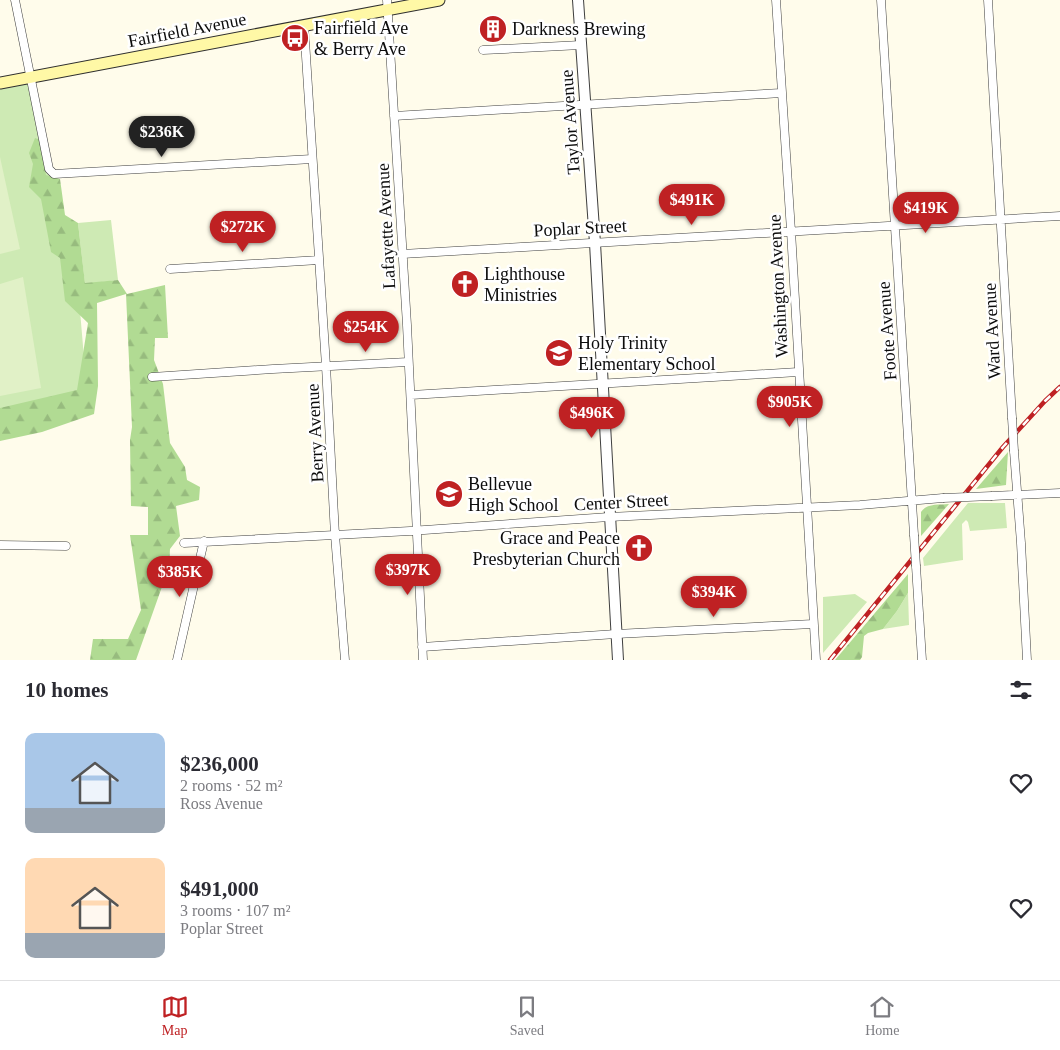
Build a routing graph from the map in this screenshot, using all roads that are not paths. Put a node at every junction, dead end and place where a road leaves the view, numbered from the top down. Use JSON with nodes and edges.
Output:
{"nodes":[{"id":1,"x":15,"y":0,"type":"edge"},
{"id":2,"x":439,"y":0,"type":"edge"},
{"id":3,"x":578,"y":0,"type":"edge"},
{"id":4,"x":776,"y":0,"type":"edge"},
{"id":5,"x":881,"y":0,"type":"edge"},
{"id":6,"x":988,"y":0,"type":"edge"},
{"id":7,"x":388,"y":5,"type":"edge"},
{"id":8,"x":304,"y":25,"type":"junction"},
{"id":9,"x":581,"y":45,"type":"junction"},
{"id":10,"x":483,"y":50,"type":"dead end"},
{"id":11,"x":30,"y":78,"type":"junction"},
{"id":12,"x":0,"y":83,"type":"edge"},
{"id":13,"x":781,"y":93,"type":"junction"},
{"id":14,"x":585,"y":104,"type":"junction"},
{"id":15,"x":394,"y":116,"type":"junction"},
{"id":16,"x":312,"y":159,"type":"junction"},
{"id":17,"x":1060,"y":216,"type":"edge"},
{"id":18,"x":1000,"y":220,"type":"junction"},
{"id":19,"x":895,"y":224,"type":"junction"},
{"id":20,"x":791,"y":231,"type":"junction"},
{"id":21,"x":594,"y":242,"type":"junction"},
{"id":22,"x":402,"y":254,"type":"junction"},
{"id":23,"x":319,"y":260,"type":"junction"},
{"id":24,"x":170,"y":269,"type":"dead end"},
{"id":25,"x":408,"y":362,"type":"junction"},
{"id":26,"x":326,"y":366,"type":"junction"},
{"id":27,"x":798,"y":372,"type":"junction"},
{"id":28,"x":152,"y":377,"type":"dead end"},
{"id":29,"x":602,"y":383,"type":"junction"},
{"id":30,"x":411,"y":395,"type":"junction"},
{"id":31,"x":1060,"y":493,"type":"edge"},
{"id":32,"x":1018,"y":495,"type":"junction"},
{"id":33,"x":913,"y":500,"type":"junction"},
{"id":34,"x":806,"y":507,"type":"junction"},
{"id":35,"x":609,"y":517,"type":"junction"},
{"id":36,"x":416,"y":531,"type":"junction"},
{"id":37,"x":335,"y":535,"type":"junction"},
{"id":38,"x":204,"y":541,"type":"junction"},
{"id":39,"x":184,"y":543,"type":"dead end"},
{"id":40,"x":0,"y":545,"type":"edge"},
{"id":41,"x":66,"y":546,"type":"dead end"},
{"id":42,"x":813,"y":624,"type":"junction"},
{"id":43,"x":616,"y":634,"type":"junction"},
{"id":44,"x":422,"y":647,"type":"junction"},
{"id":45,"x":177,"y":660,"type":"edge"},
{"id":46,"x":344,"y":660,"type":"edge"},
{"id":47,"x":423,"y":660,"type":"edge"},
{"id":48,"x":618,"y":660,"type":"edge"},
{"id":49,"x":816,"y":660,"type":"edge"},
{"id":50,"x":922,"y":660,"type":"edge"},
{"id":51,"x":1027,"y":660,"type":"edge"}],
"edges":[{"from":1,"to":11,"type":"street"},
{"from":2,"to":7,"type":"main road","name":"Fairfield Avenue"},
{"from":3,"to":9,"type":"street","name":"Taylor Avenue"},
{"from":4,"to":13,"type":"street","name":"Washington Avenue"},
{"from":5,"to":19,"type":"street","name":"Foote Avenue"},
{"from":6,"to":18,"type":"street","name":"Ward Avenue"},
{"from":7,"to":8,"type":"main road","name":"Fairfield Avenue"},
{"from":7,"to":15,"type":"street","name":"Lafayette Avenue"},
{"from":8,"to":11,"type":"main road","name":"Fairfield Avenue"},
{"from":8,"to":16,"type":"street","name":"Berry Avenue"},
{"from":9,"to":10,"type":"street"},
{"from":9,"to":14,"type":"street","name":"Taylor Avenue"},
{"from":11,"to":12,"type":"main road","name":"Fairfield Avenue"},
{"from":11,"to":16,"type":"street"},
{"from":13,"to":14,"type":"street"},
{"from":13,"to":20,"type":"street","name":"Washington Avenue"},
{"from":14,"to":15,"type":"street"},
{"from":14,"to":21,"type":"street","name":"Taylor Avenue"},
{"from":15,"to":22,"type":"street","name":"Lafayette Avenue"},
{"from":16,"to":23,"type":"street","name":"Berry Avenue"},
{"from":17,"to":18,"type":"street","name":"Poplar Street"},
{"from":18,"to":19,"type":"street","name":"Poplar Street"},
{"from":18,"to":32,"type":"street","name":"Ward Avenue","bridge":true},
{"from":19,"to":20,"type":"street","name":"Poplar Street"},
{"from":19,"to":33,"type":"street","name":"Foote Avenue"},
{"from":20,"to":21,"type":"street","name":"Poplar Street"},
{"from":20,"to":27,"type":"street","name":"Washington Avenue"},
{"from":21,"to":22,"type":"street","name":"Poplar Street"},
{"from":21,"to":29,"type":"street","name":"Taylor Avenue"},
{"from":22,"to":25,"type":"street","name":"Lafayette Avenue"},
{"from":23,"to":24,"type":"street"},
{"from":23,"to":26,"type":"street","name":"Berry Avenue"},
{"from":25,"to":26,"type":"street"},
{"from":25,"to":30,"type":"street","name":"Lafayette Avenue"},
{"from":26,"to":28,"type":"street"},
{"from":26,"to":37,"type":"street","name":"Berry Avenue"},
{"from":27,"to":29,"type":"street"},
{"from":27,"to":34,"type":"street","name":"Washington Avenue"},
{"from":29,"to":30,"type":"street"},
{"from":29,"to":35,"type":"street","name":"Taylor Avenue"},
{"from":30,"to":36,"type":"street","name":"Lafayette Avenue"},
{"from":31,"to":32,"type":"street","name":"Center Street"},
{"from":32,"to":33,"type":"street","name":"Center Street","bridge":true},
{"from":32,"to":51,"type":"street","name":"Ward Avenue"},
{"from":33,"to":34,"type":"street","name":"Center Street"},
{"from":33,"to":50,"type":"street","name":"Foote Avenue","bridge":true},
{"from":34,"to":35,"type":"street","name":"Center Street"},
{"from":34,"to":42,"type":"street","name":"Washington Avenue"},
{"from":35,"to":36,"type":"street","name":"Center Street"},
{"from":35,"to":43,"type":"street","name":"Taylor Avenue"},
{"from":36,"to":37,"type":"street","name":"Center Street"},
{"from":36,"to":44,"type":"street","name":"Lafayette Avenue"},
{"from":37,"to":38,"type":"street","name":"Center Street"},
{"from":37,"to":46,"type":"street","name":"Berry Avenue"},
{"from":38,"to":39,"type":"street","name":"Center Street"},
{"from":38,"to":45,"type":"street"},
{"from":40,"to":41,"type":"street"},
{"from":42,"to":43,"type":"street"},
{"from":42,"to":49,"type":"street","name":"Washington Avenue"},
{"from":43,"to":44,"type":"street"},
{"from":43,"to":48,"type":"street","name":"Taylor Avenue"},
{"from":44,"to":47,"type":"street","name":"Lafayette Avenue"}]}
